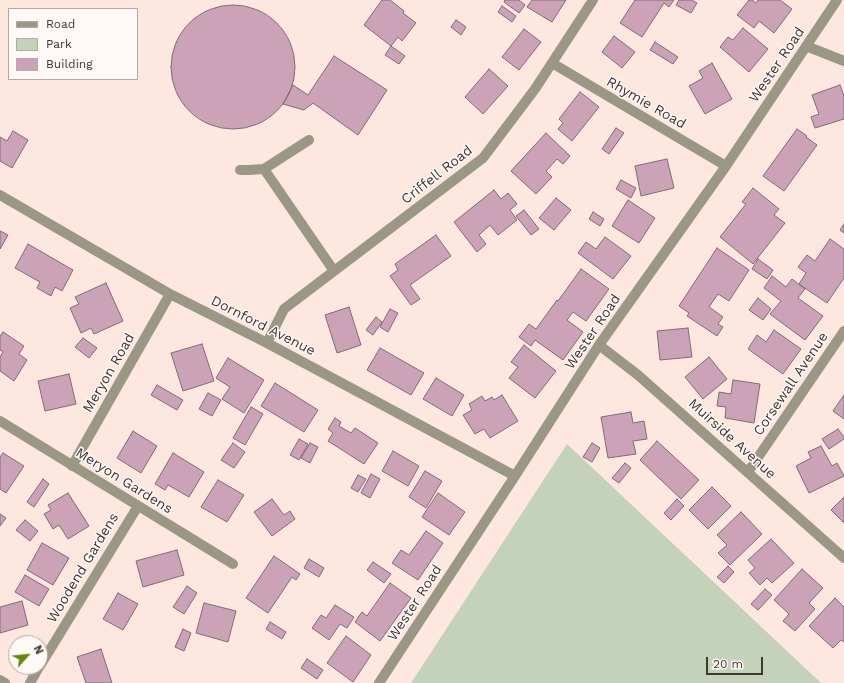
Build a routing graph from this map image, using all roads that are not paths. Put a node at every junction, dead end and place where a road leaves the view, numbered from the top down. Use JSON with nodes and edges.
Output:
{"nodes":[{"id":1,"x":594,"y":0,"type":"edge"},
{"id":2,"x":837,"y":0,"type":"edge"},
{"id":3,"x":806,"y":46,"type":"junction"},
{"id":4,"x":844,"y":61,"type":"edge"},
{"id":5,"x":552,"y":64,"type":"junction"},
{"id":6,"x":309,"y":140,"type":"dead end"},
{"id":7,"x":726,"y":166,"type":"junction"},
{"id":8,"x":264,"y":169,"type":"junction"},
{"id":9,"x":240,"y":170,"type":"dead end"},
{"id":10,"x":0,"y":195,"type":"edge"},
{"id":11,"x":334,"y":271,"type":"junction"},
{"id":12,"x":170,"y":294,"type":"junction"},
{"id":13,"x":844,"y":331,"type":"edge"},
{"id":14,"x":267,"y":343,"type":"junction"},
{"id":15,"x":599,"y":345,"type":"junction"},
{"id":16,"x":0,"y":421,"type":"edge"},
{"id":17,"x":72,"y":466,"type":"junction"},
{"id":18,"x":748,"y":472,"type":"junction"},
{"id":19,"x":515,"y":476,"type":"junction"},
{"id":20,"x":138,"y":506,"type":"junction"},
{"id":21,"x":844,"y":558,"type":"edge"},
{"id":22,"x":233,"y":564,"type":"dead end"},
{"id":23,"x":48,"y":653,"type":"edge"},
{"id":24,"x":0,"y":680,"type":"edge"},
{"id":25,"x":5,"y":683,"type":"edge"},
{"id":26,"x":379,"y":683,"type":"edge"}],
"edges":[{"from":1,"to":5,"type":"street","name":"Criffell Road"},
{"from":2,"to":3,"type":"street","name":"Wester Road"},
{"from":3,"to":4,"type":"street"},
{"from":3,"to":7,"type":"street","name":"Wester Road"},
{"from":5,"to":7,"type":"street","name":"Rhymie Road"},
{"from":5,"to":11,"type":"street","name":"Criffell Road"},
{"from":6,"to":8,"type":"street"},
{"from":7,"to":15,"type":"street","name":"Wester Road"},
{"from":8,"to":9,"type":"street"},
{"from":8,"to":11,"type":"street"},
{"from":10,"to":12,"type":"street","name":"Dornford Avenue"},
{"from":11,"to":14,"type":"street","name":"Criffell Road"},
{"from":12,"to":14,"type":"street","name":"Dornford Avenue"},
{"from":12,"to":17,"type":"street","name":"Meryon Road"},
{"from":13,"to":18,"type":"street","name":"Corsewall Avenue"},
{"from":14,"to":19,"type":"street","name":"Dornford Avenue"},
{"from":15,"to":18,"type":"street","name":"Muirside Avenue"},
{"from":15,"to":19,"type":"street","name":"Wester Road"},
{"from":16,"to":17,"type":"street","name":"Meryon Gardens"},
{"from":17,"to":20,"type":"street","name":"Meryon Gardens"},
{"from":18,"to":21,"type":"street","name":"Muirside Avenue"},
{"from":19,"to":26,"type":"street","name":"Wester Road"},
{"from":20,"to":22,"type":"street","name":"Meryon Gardens"},
{"from":20,"to":23,"type":"street","name":"Woodend Gardens"},
{"from":24,"to":25,"type":"street"}]}
